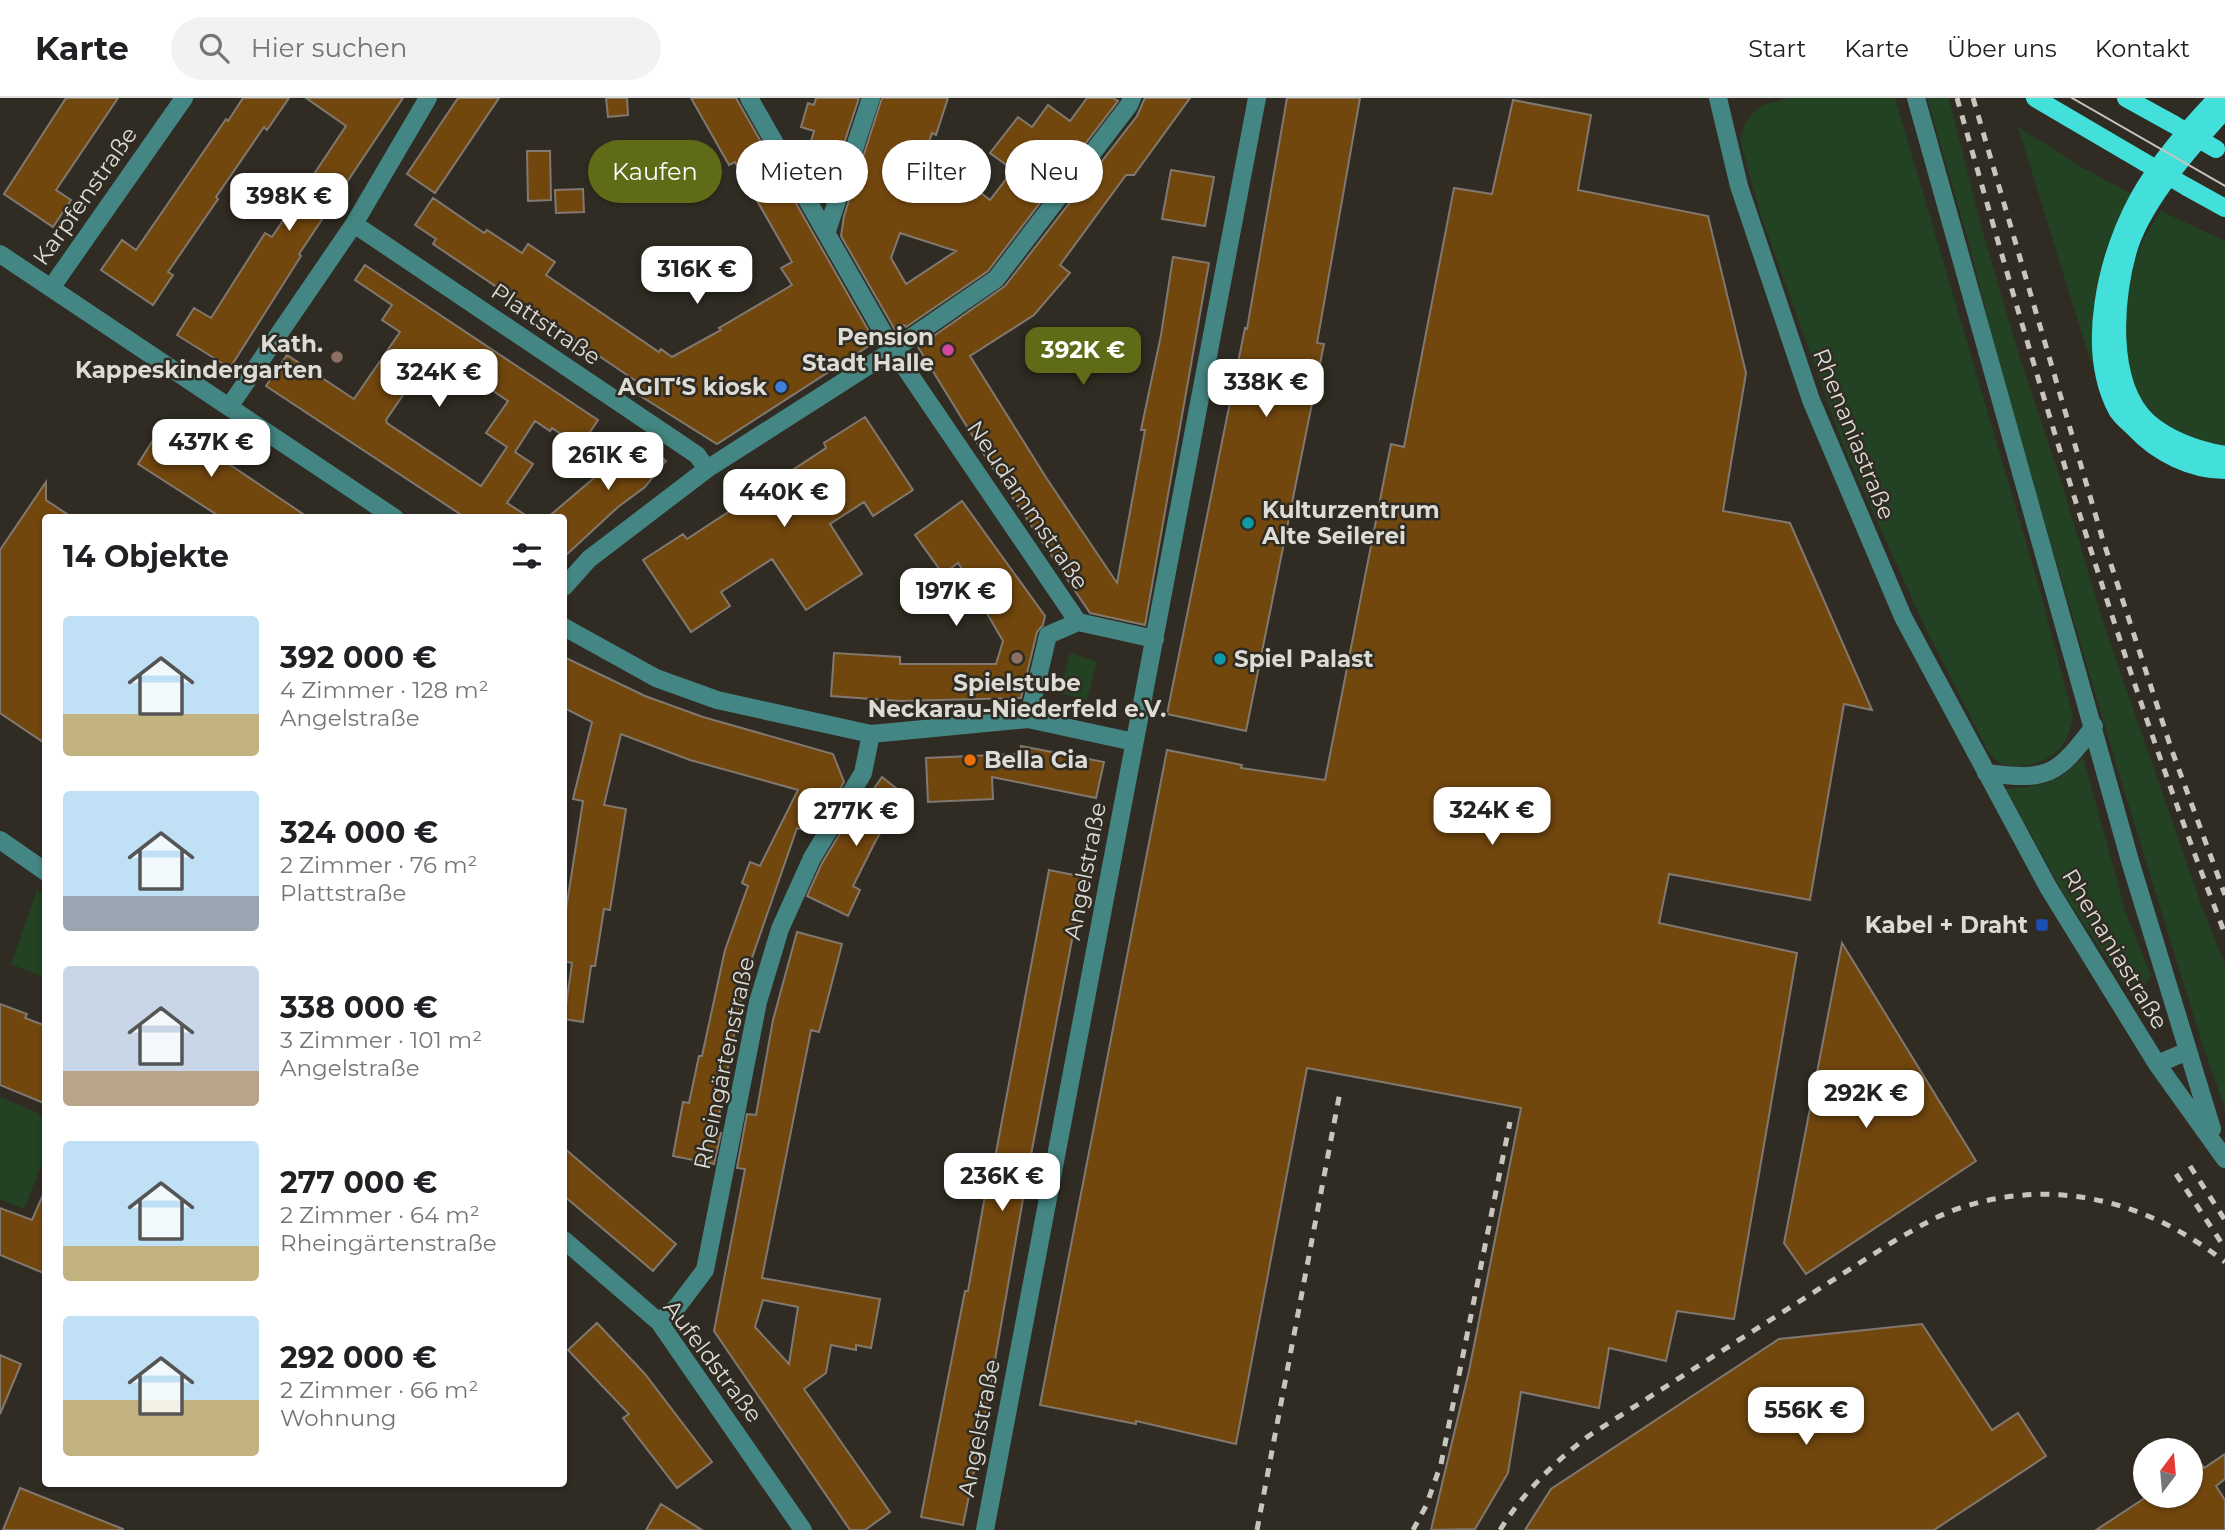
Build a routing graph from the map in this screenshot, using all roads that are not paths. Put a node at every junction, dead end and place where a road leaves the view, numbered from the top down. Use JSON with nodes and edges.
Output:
{"nodes":[{"id":1,"x":184,"y":98,"type":"edge"},
{"id":2,"x":428,"y":98,"type":"edge"},
{"id":3,"x":749,"y":98,"type":"edge"},
{"id":4,"x":871,"y":98,"type":"edge"},
{"id":5,"x":1132,"y":98,"type":"edge"},
{"id":6,"x":1257,"y":98,"type":"edge"},
{"id":7,"x":1718,"y":98,"type":"edge"},
{"id":8,"x":1916,"y":98,"type":"edge"},
{"id":9,"x":2035,"y":98,"type":"edge"},
{"id":10,"x":2126,"y":98,"type":"edge"},
{"id":11,"x":2217,"y":98,"type":"edge"},
{"id":12,"x":2225,"y":110,"type":"edge"},
{"id":13,"x":2221,"y":151,"type":"edge"},
{"id":14,"x":2225,"y":208,"type":"edge"},
{"id":15,"x":354,"y":224,"type":"junction"},
{"id":16,"x":827,"y":231,"type":"junction"},
{"id":17,"x":0,"y":254,"type":"edge"},
{"id":18,"x":51,"y":288,"type":"junction"},
{"id":19,"x":893,"y":350,"type":"junction"},
{"id":20,"x":229,"y":407,"type":"junction"},
{"id":21,"x":2225,"y":455,"type":"edge"},
{"id":22,"x":707,"y":469,"type":"junction"},
{"id":23,"x":2225,"y":470,"type":"edge"},
{"id":24,"x":389,"y":514,"type":"edge"},
{"id":25,"x":567,"y":584,"type":"edge"},
{"id":26,"x":1078,"y":622,"type":"junction"},
{"id":27,"x":567,"y":629,"type":"edge"},
{"id":28,"x":1155,"y":639,"type":"junction"},
{"id":29,"x":1028,"y":719,"type":"junction"},
{"id":30,"x":2094,"y":726,"type":"junction"},
{"id":31,"x":871,"y":734,"type":"junction"},
{"id":32,"x":1134,"y":742,"type":"junction"},
{"id":33,"x":1986,"y":773,"type":"junction"},
{"id":34,"x":0,"y":840,"type":"edge"},
{"id":35,"x":42,"y":869,"type":"edge"},
{"id":36,"x":2188,"y":1051,"type":"junction"},
{"id":37,"x":2157,"y":1064,"type":"junction"},
{"id":38,"x":2216,"y":1143,"type":"junction"},
{"id":39,"x":2225,"y":1159,"type":"edge"},
{"id":40,"x":567,"y":1243,"type":"edge"},
{"id":41,"x":659,"y":1322,"type":"junction"},
{"id":42,"x":803,"y":1530,"type":"edge"},
{"id":43,"x":985,"y":1530,"type":"edge"}],
"edges":[{"from":1,"to":18,"type":"street","name":"Karpfenstraße"},
{"from":2,"to":15,"type":"street"},
{"from":3,"to":16,"type":"street","name":"Neudammstraße"},
{"from":4,"to":16,"type":"street"},
{"from":5,"to":19,"type":"street"},
{"from":6,"to":28,"type":"street","name":"Angelstraße"},
{"from":7,"to":33,"type":"street","name":"Rhenaniastraße"},
{"from":8,"to":30,"type":"street","name":"Rhenaniastraße"},
{"from":9,"to":14,"type":"main road","bridge":true},
{"from":10,"to":13,"type":"main road","bridge":true},
{"from":11,"to":23,"type":"main road"},
{"from":12,"to":21,"type":"main road"},
{"from":15,"to":20,"type":"street"},
{"from":15,"to":22,"type":"street","name":"Plattstraße"},
{"from":16,"to":19,"type":"street","name":"Neudammstraße"},
{"from":17,"to":18,"type":"street"},
{"from":18,"to":20,"type":"street"},
{"from":19,"to":22,"type":"street"},
{"from":19,"to":26,"type":"street","name":"Neudammstraße"},
{"from":20,"to":24,"type":"street"},
{"from":22,"to":25,"type":"street"},
{"from":26,"to":28,"type":"street","name":"Neudammstraße"},
{"from":26,"to":29,"type":"street"},
{"from":27,"to":31,"type":"street"},
{"from":28,"to":32,"type":"street","name":"Angelstraße"},
{"from":29,"to":31,"type":"street"},
{"from":29,"to":32,"type":"street"},
{"from":30,"to":33,"type":"street"},
{"from":30,"to":36,"type":"street","name":"Rhenaniastraße"},
{"from":31,"to":41,"type":"street","name":"Rheingärtenstraße"},
{"from":32,"to":43,"type":"street","name":"Angelstraße"},
{"from":33,"to":37,"type":"street","name":"Rhenaniastraße"},
{"from":34,"to":35,"type":"street"},
{"from":36,"to":37,"type":"street"},
{"from":36,"to":38,"type":"street","name":"Rhenaniastraße"},
{"from":37,"to":38,"type":"street","name":"Rhenaniastraße"},
{"from":38,"to":39,"type":"street","name":"Rhenaniastraße"},
{"from":40,"to":41,"type":"street","name":"Aufeldstraße"},
{"from":41,"to":42,"type":"street","name":"Aufeldstraße"}]}
